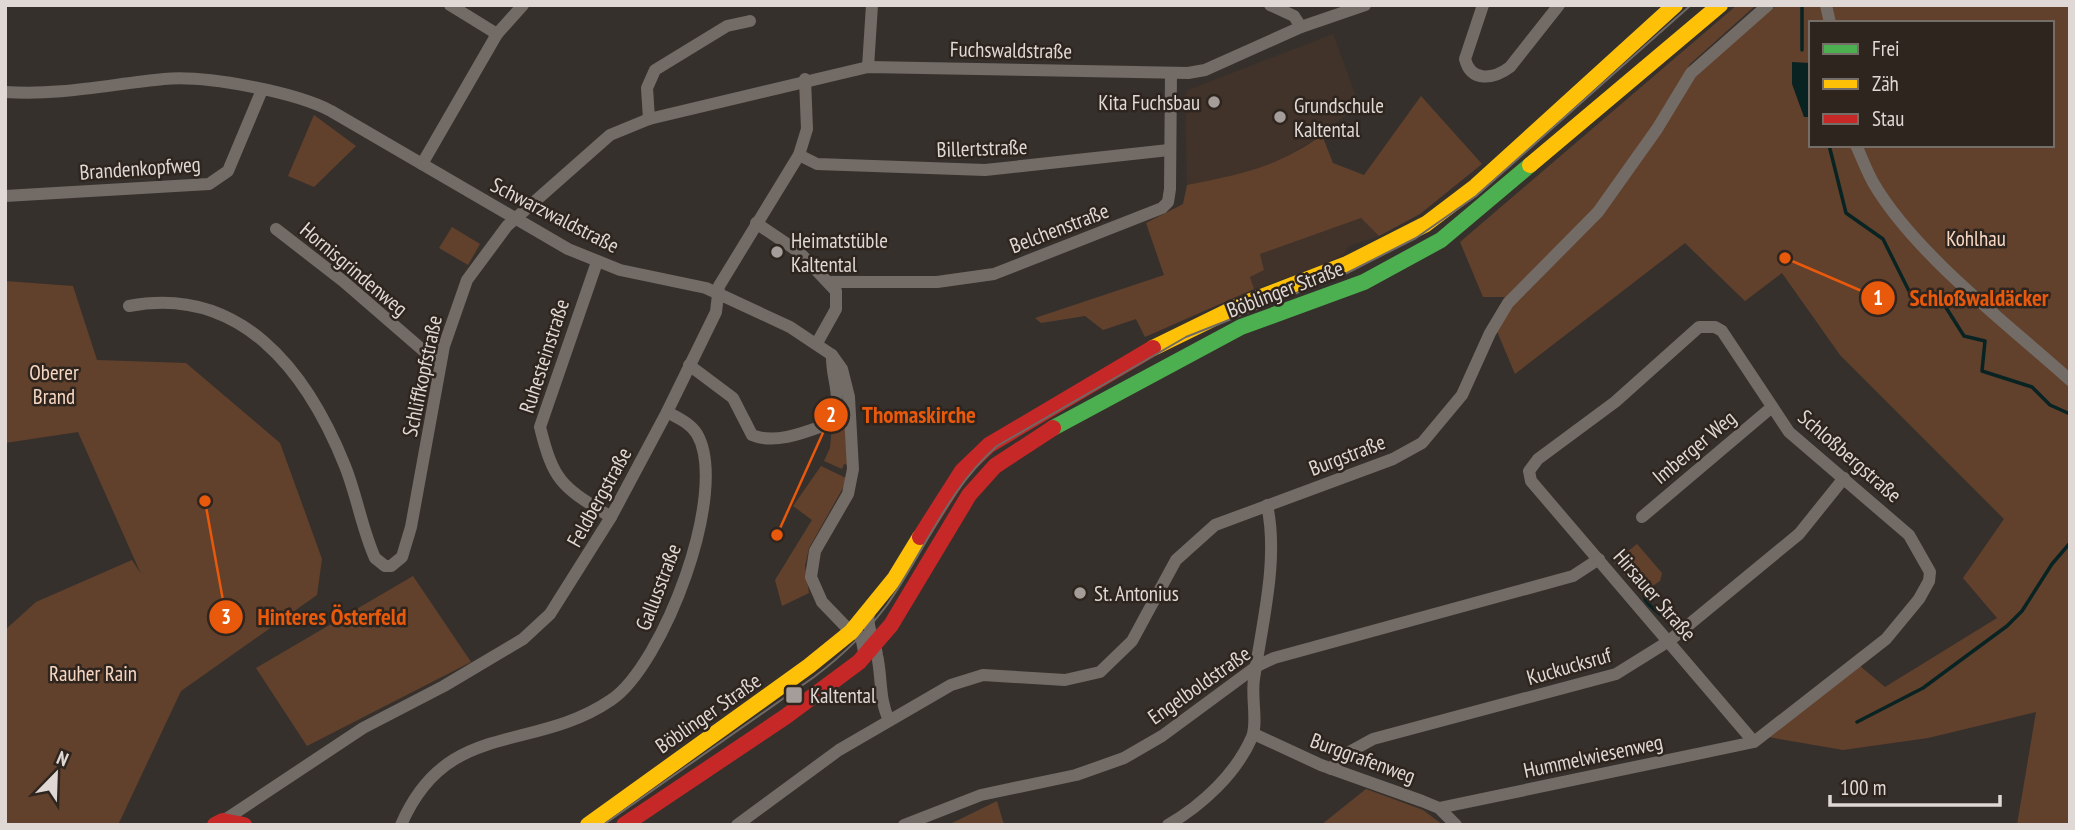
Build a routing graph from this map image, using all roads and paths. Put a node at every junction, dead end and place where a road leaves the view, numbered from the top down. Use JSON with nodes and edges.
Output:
{"nodes":[{"id":1,"x":450,"y":5,"type":"edge"},
{"id":2,"x":523,"y":5,"type":"edge"},
{"id":3,"x":873,"y":5,"type":"edge"},
{"id":4,"x":1270,"y":5,"type":"edge"},
{"id":5,"x":1365,"y":5,"type":"edge"},
{"id":6,"x":1483,"y":5,"type":"edge"},
{"id":7,"x":1559,"y":5,"type":"edge"},
{"id":8,"x":1675,"y":5,"type":"edge"},
{"id":9,"x":1720,"y":5,"type":"edge"},
{"id":10,"x":1768,"y":5,"type":"edge"},
{"id":11,"x":750,"y":21,"type":"dead end"},
{"id":12,"x":1301,"y":27,"type":"junction"},
{"id":13,"x":497,"y":34,"type":"junction"},
{"id":14,"x":868,"y":66,"type":"junction"},
{"id":15,"x":1171,"y":73,"type":"junction"},
{"id":16,"x":805,"y":79,"type":"junction"},
{"id":17,"x":262,"y":90,"type":"junction"},
{"id":18,"x":5,"y":92,"type":"edge"},
{"id":19,"x":649,"y":119,"type":"junction"},
{"id":20,"x":1857,"y":147,"type":"edge"},
{"id":21,"x":1168,"y":150,"type":"junction"},
{"id":22,"x":799,"y":155,"type":"junction"},
{"id":23,"x":422,"y":164,"type":"junction"},
{"id":24,"x":5,"y":196,"type":"edge"},
{"id":25,"x":516,"y":219,"type":"junction"},
{"id":26,"x":756,"y":223,"type":"junction"},
{"id":27,"x":276,"y":229,"type":"dead end"},
{"id":28,"x":597,"y":262,"type":"junction"},
{"id":29,"x":831,"y":282,"type":"junction"},
{"id":30,"x":719,"y":293,"type":"junction"},
{"id":31,"x":129,"y":306,"type":"dead end"},
{"id":32,"x":817,"y":343,"type":"junction"},
{"id":33,"x":832,"y":355,"type":"junction"},
{"id":34,"x":440,"y":365,"type":"junction"},
{"id":35,"x":689,"y":365,"type":"junction"},
{"id":36,"x":2070,"y":380,"type":"edge"},
{"id":37,"x":1772,"y":407,"type":"junction"},
{"id":38,"x":667,"y":412,"type":"junction"},
{"id":39,"x":1529,"y":471,"type":"joint"},
{"id":40,"x":1844,"y":478,"type":"junction"},
{"id":41,"x":1267,"y":505,"type":"junction"},
{"id":42,"x":611,"y":517,"type":"junction"},
{"id":43,"x":1642,"y":517,"type":"dead end"},
{"id":44,"x":1599,"y":559,"type":"junction"},
{"id":45,"x":869,"y":615,"type":"junction"},
{"id":46,"x":891,"y":625,"type":"junction"},
{"id":47,"x":850,"y":632,"type":"junction"},
{"id":48,"x":1669,"y":641,"type":"junction"},
{"id":49,"x":870,"y":651,"type":"junction"},
{"id":50,"x":1257,"y":666,"type":"junction"},
{"id":51,"x":889,"y":720,"type":"junction"},
{"id":52,"x":1254,"y":734,"type":"junction"},
{"id":53,"x":1754,"y":742,"type":"junction"},
{"id":54,"x":1332,"y":769,"type":"junction"},
{"id":55,"x":257,"y":801,"type":"junction"},
{"id":56,"x":1439,"y":808,"type":"junction"},
{"id":57,"x":219,"y":823,"type":"edge"},
{"id":58,"x":244,"y":825,"type":"edge"},
{"id":59,"x":251,"y":825,"type":"edge"},
{"id":60,"x":401,"y":825,"type":"edge"},
{"id":61,"x":587,"y":825,"type":"edge"},
{"id":62,"x":624,"y":825,"type":"edge"},
{"id":63,"x":737,"y":825,"type":"edge"},
{"id":64,"x":904,"y":825,"type":"edge"},
{"id":65,"x":1168,"y":825,"type":"edge"},
{"id":66,"x":1455,"y":825,"type":"edge"}],
"edges":[{"from":1,"to":13,"type":"street"},
{"from":2,"to":13,"type":"street"},
{"from":3,"to":14,"type":"street"},
{"from":4,"to":12,"type":"street"},
{"from":5,"to":12,"type":"street","name":"Fuchswaldstraße"},
{"from":6,"to":7,"type":"street"},
{"from":8,"to":45,"type":"main road","name":"Böblinger Straße"},
{"from":9,"to":46,"type":"main road","name":"Böblinger Straße"},
{"from":10,"to":41,"type":"street","name":"Burgstraße"},
{"from":11,"to":19,"type":"street"},
{"from":12,"to":15,"type":"street","name":"Fuchswaldstraße"},
{"from":13,"to":23,"type":"street"},
{"from":14,"to":15,"type":"street","name":"Fuchswaldstraße"},
{"from":14,"to":16,"type":"street","name":"Fuchswaldstraße"},
{"from":15,"to":21,"type":"street","name":"Belchenstraße"},
{"from":16,"to":19,"type":"street","name":"Fuchswaldstraße"},
{"from":16,"to":22,"type":"street","name":"Feldbergstraße"},
{"from":17,"to":18,"type":"street","name":"Schwarzwaldstraße"},
{"from":17,"to":23,"type":"street","name":"Schwarzwaldstraße"},
{"from":17,"to":24,"type":"street","name":"Brandenkopfweg"},
{"from":19,"to":25,"type":"street","name":"Fuchswaldstraße"},
{"from":20,"to":36,"type":"street"},
{"from":21,"to":22,"type":"street","name":"Billertstraße"},
{"from":21,"to":29,"type":"street","name":"Belchenstraße"},
{"from":22,"to":26,"type":"street","name":"Feldbergstraße"},
{"from":23,"to":25,"type":"street","name":"Schwarzwaldstraße"},
{"from":25,"to":28,"type":"street","name":"Schwarzwaldstraße"},
{"from":25,"to":34,"type":"street","name":"Schliffkopfstraße"},
{"from":26,"to":29,"type":"street"},
{"from":26,"to":30,"type":"street","name":"Feldbergstraße"},
{"from":27,"to":34,"type":"street","name":"Hornisgrindenweg"},
{"from":28,"to":30,"type":"street","name":"Schwarzwaldstraße"},
{"from":28,"to":42,"type":"street","name":"Ruhesteinstraße"},
{"from":29,"to":32,"type":"street"},
{"from":30,"to":32,"type":"street","name":"Schwarzwaldstraße"},
{"from":30,"to":35,"type":"street","name":"Feldbergstraße"},
{"from":31,"to":34,"type":"street","name":"Schliffkopfstraße"},
{"from":32,"to":33,"type":"street","name":"Schwarzwaldstraße"},
{"from":33,"to":35,"type":"street"},
{"from":33,"to":47,"type":"street","name":"Schwarzwaldstraße"},
{"from":35,"to":38,"type":"street","name":"Feldbergstraße"},
{"from":37,"to":39,"type":"street","name":"Schloßbergstraße"},
{"from":37,"to":40,"type":"street","name":"Schloßbergstraße"},
{"from":37,"to":43,"type":"street","name":"Imberger Weg"},
{"from":38,"to":42,"type":"street","name":"Feldbergstraße"},
{"from":38,"to":60,"type":"street","name":"Gallusstraße"},
{"from":39,"to":44,"type":"street","name":"Hirsauer Straße"},
{"from":40,"to":48,"type":"street","name":"Kuckucksruf"},
{"from":40,"to":53,"type":"street","name":"Schloßbergstraße"},
{"from":41,"to":50,"type":"street"},
{"from":41,"to":51,"type":"street","name":"Burgstraße"},
{"from":42,"to":55,"type":"street","name":"Feldbergstraße"},
{"from":44,"to":48,"type":"street","name":"Hirsauer Straße"},
{"from":44,"to":50,"type":"street","name":"Engelboldstraße"},
{"from":45,"to":46,"type":"street"},
{"from":45,"to":47,"type":"main road","name":"Böblinger Straße"},
{"from":45,"to":49,"type":"street"},
{"from":46,"to":49,"type":"main road","name":"Böblinger Straße"},
{"from":47,"to":49,"type":"street"},
{"from":47,"to":61,"type":"main road","name":"Böblinger Straße"},
{"from":48,"to":53,"type":"street","name":"Hirsauer Straße"},
{"from":48,"to":54,"type":"street","name":"Kuckucksruf"},
{"from":49,"to":51,"type":"street"},
{"from":49,"to":62,"type":"main road","name":"Böblinger Straße"},
{"from":50,"to":52,"type":"street"},
{"from":50,"to":64,"type":"street","name":"Engelboldstraße"},
{"from":51,"to":63,"type":"street","name":"Burgstraße"},
{"from":52,"to":54,"type":"street","name":"Burggrafenweg"},
{"from":52,"to":65,"type":"street"},
{"from":53,"to":56,"type":"street","name":"Hummelwiesenweg"},
{"from":54,"to":56,"type":"street","name":"Burggrafenweg"},
{"from":55,"to":57,"type":"street","name":"Feldbergstraße"},
{"from":55,"to":59,"type":"street"},
{"from":56,"to":66,"type":"street","name":"Burggrafenweg"},
{"from":57,"to":58,"type":"main road"}]}
